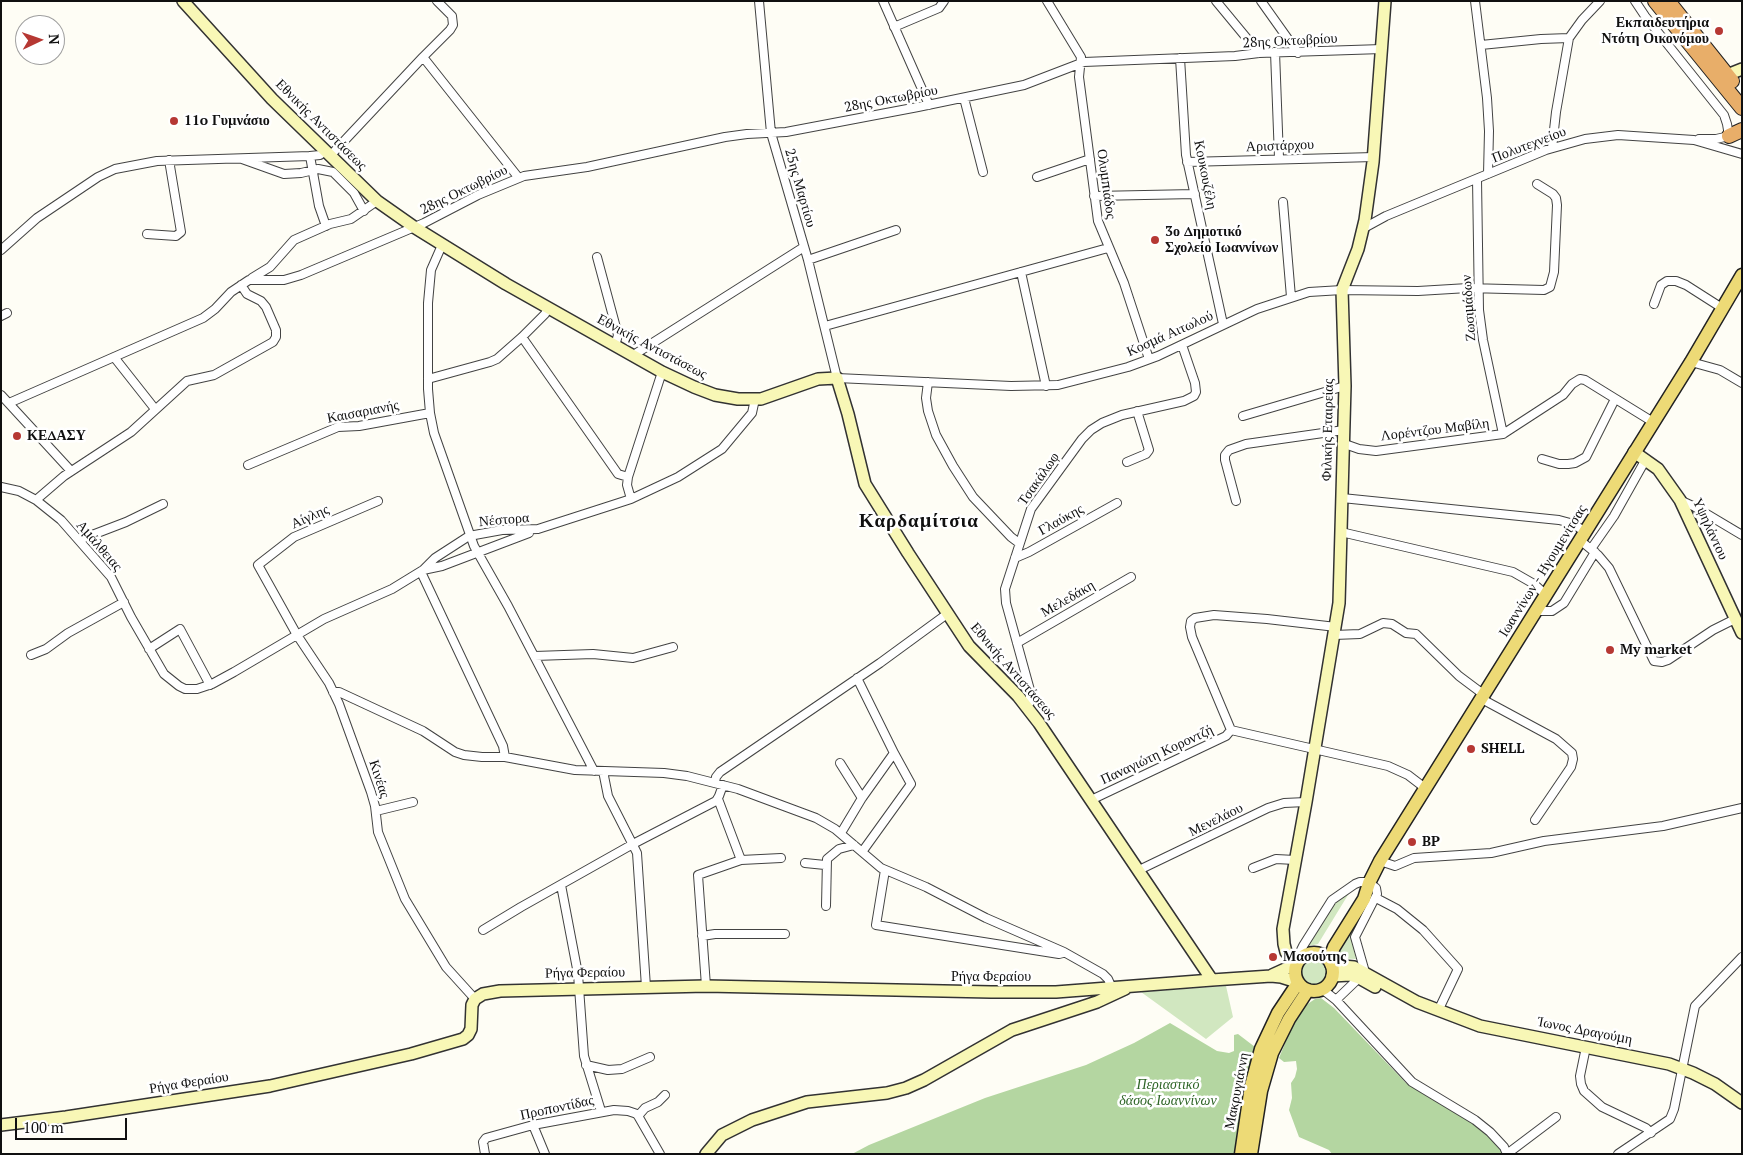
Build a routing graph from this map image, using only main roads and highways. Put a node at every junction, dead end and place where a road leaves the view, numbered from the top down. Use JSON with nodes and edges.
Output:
{"nodes":[{"id":1,"x":1654,"y":1,"type":"edge"},
{"id":2,"x":1668,"y":1,"type":"edge"},
{"id":3,"x":1742,"y":94,"type":"edge"},
{"id":4,"x":1742,"y":108,"type":"edge"},
{"id":5,"x":1742,"y":274,"type":"edge"},
{"id":6,"x":1369,"y":883,"type":"junction"},
{"id":7,"x":1315,"y":953,"type":"junction"},
{"id":8,"x":1331,"y":968,"type":"junction"},
{"id":9,"x":1301,"y":985,"type":"junction"},
{"id":10,"x":1241,"y":1154,"type":"edge"},
{"id":11,"x":1251,"y":1154,"type":"edge"}],
"edges":[{"from":1,"to":4,"type":"highway"},
{"from":2,"to":3,"type":"highway"},
{"from":5,"to":6,"type":"main road","name":"Ιωαννίνων - Ηγουμενίτσας"},
{"from":6,"to":7,"type":"main road","name":"Ιωαννίνων - Ηγουμενίτσας"},
{"from":6,"to":8,"type":"main road","name":"Ιωαννίνων - Ηγουμενίτσας"},
{"from":7,"to":8,"type":"main road"},
{"from":7,"to":9,"type":"main road"},
{"from":8,"to":9,"type":"main road"},
{"from":9,"to":10,"type":"main road","name":"Μακρυγιάννη"},
{"from":9,"to":11,"type":"main road","name":"Μακρυγιάννη"}]}
